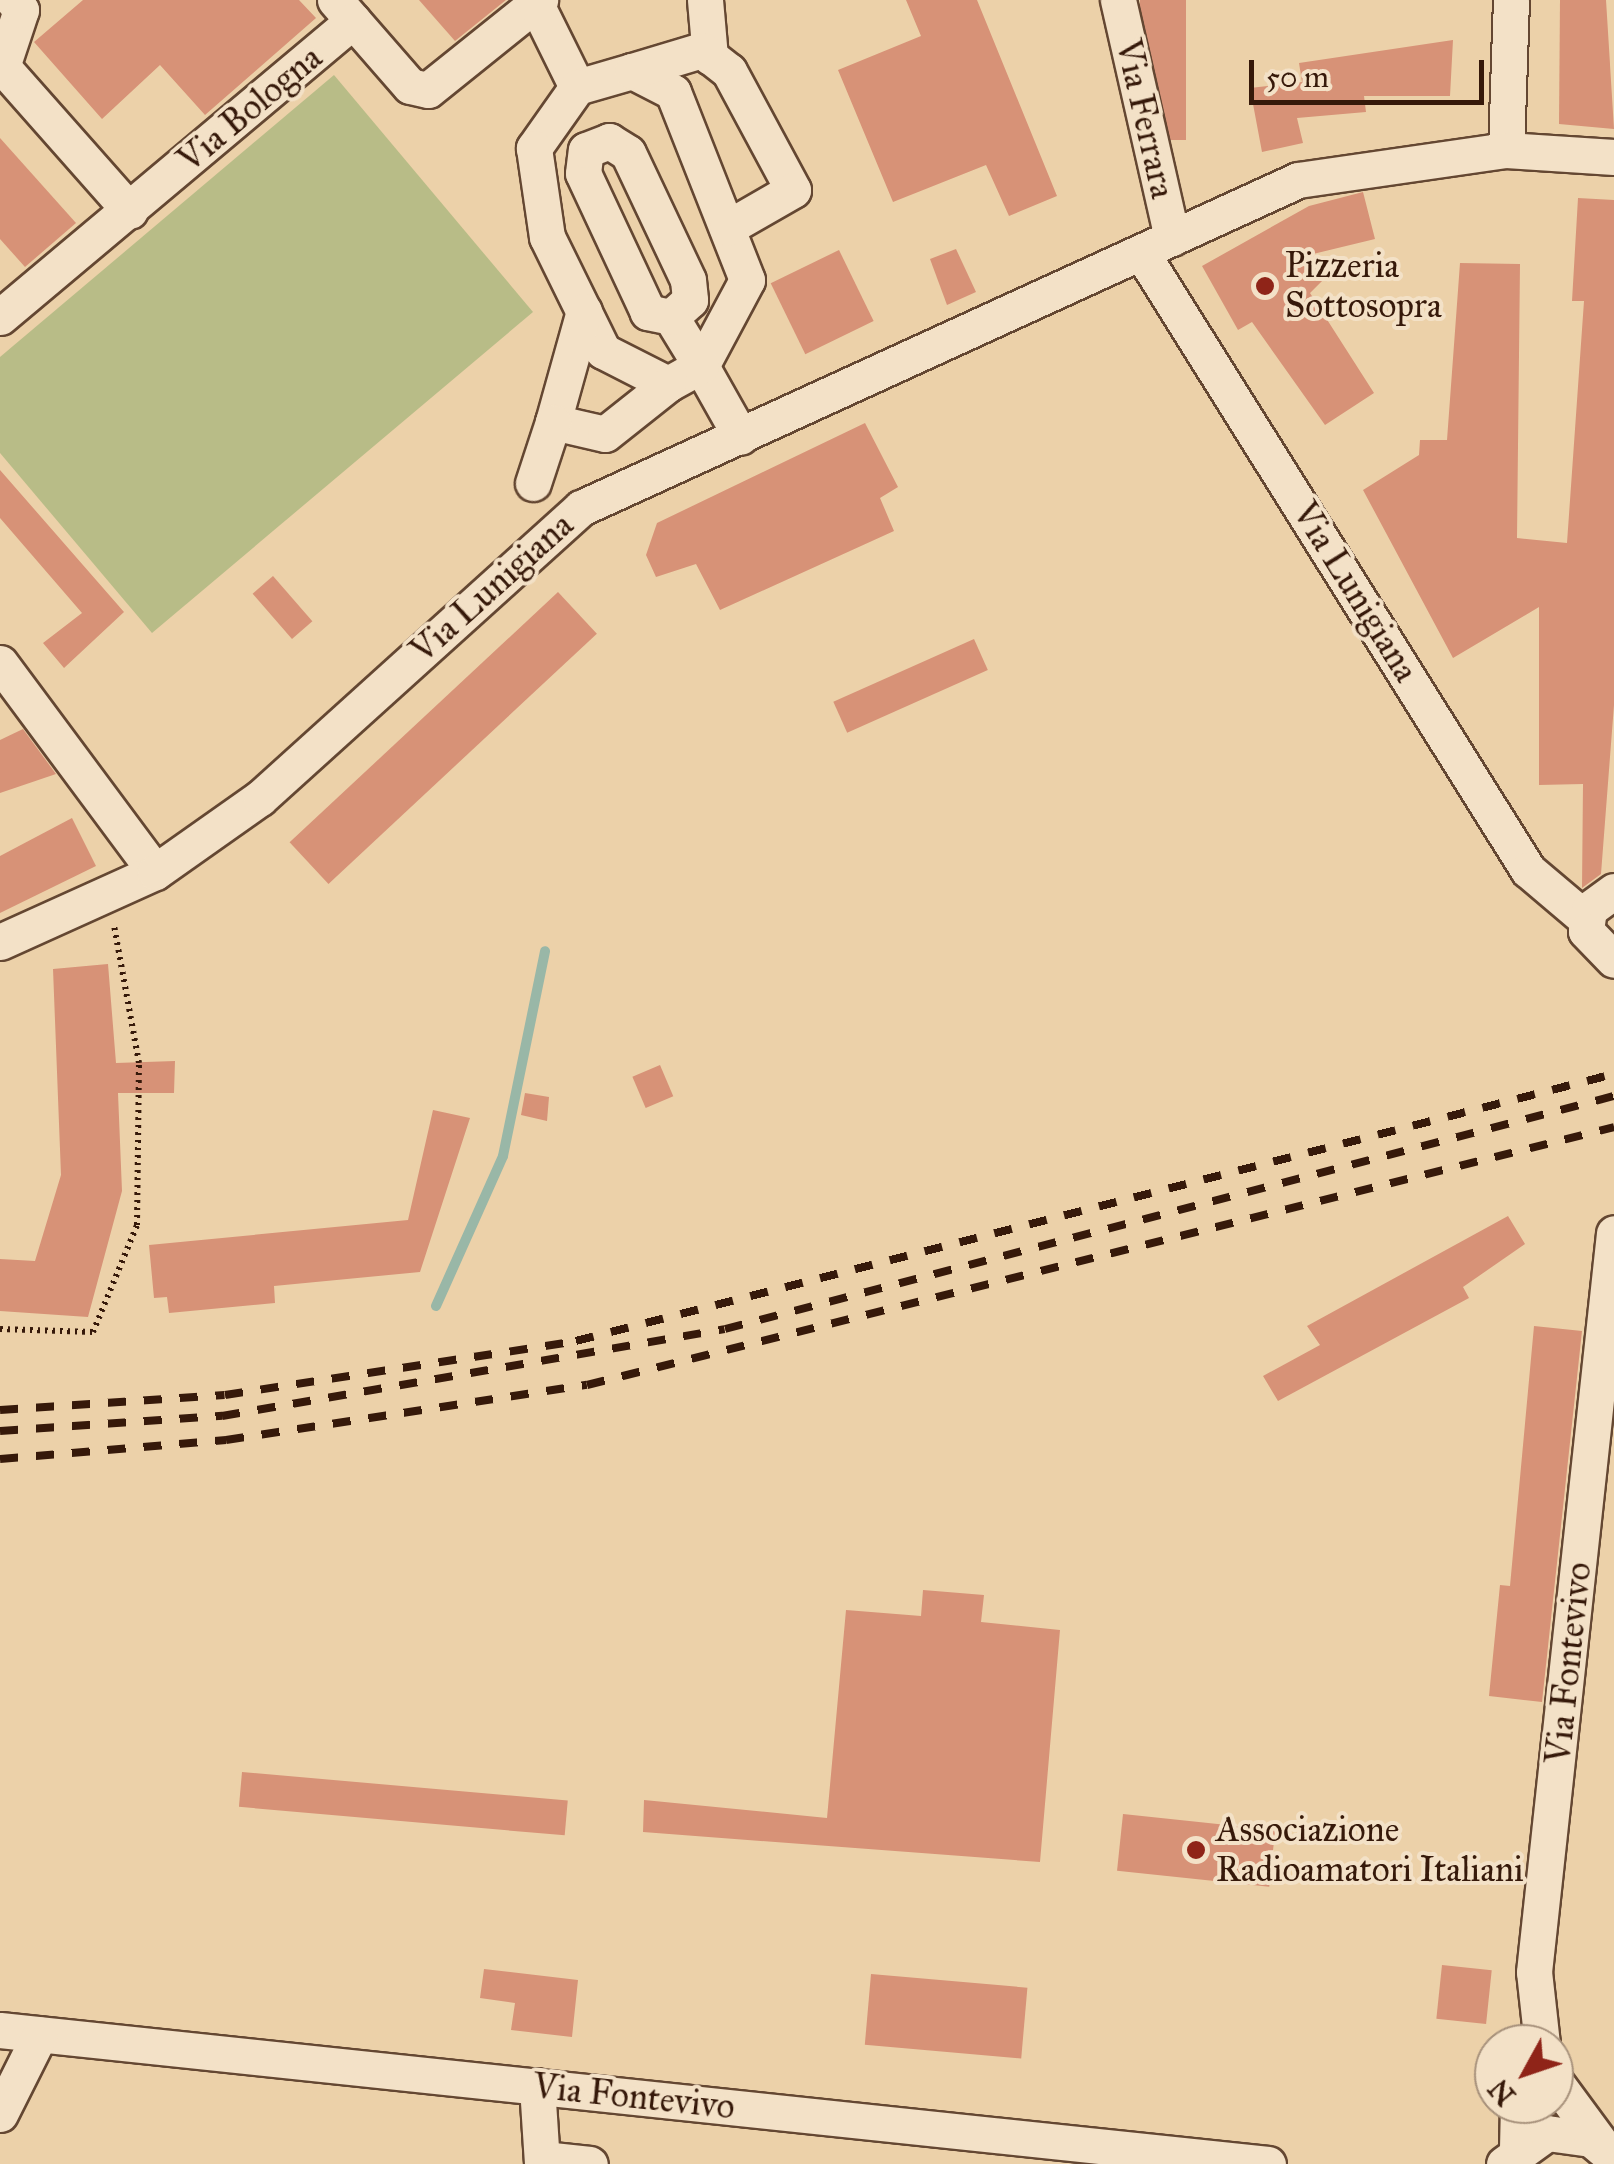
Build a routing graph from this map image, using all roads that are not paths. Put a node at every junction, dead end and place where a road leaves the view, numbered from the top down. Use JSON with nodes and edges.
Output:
{"nodes":[{"id":1,"x":13,"y":0,"type":"edge"},
{"id":2,"x":705,"y":0,"type":"edge"},
{"id":3,"x":1118,"y":0,"type":"edge"},
{"id":4,"x":1511,"y":0,"type":"edge"},
{"id":5,"x":538,"y":2,"type":"edge"},
{"id":6,"x":344,"y":10,"type":"edge"},
{"id":7,"x":710,"y":57,"type":"junction"},
{"id":8,"x":2,"y":63,"type":"edge"},
{"id":9,"x":632,"y":71,"type":"junction"},
{"id":10,"x":577,"y":87,"type":"junction"},
{"id":11,"x":594,"y":142,"type":"junction"},
{"id":12,"x":1506,"y":150,"type":"junction"},
{"id":13,"x":1614,"y":157,"type":"edge"},
{"id":14,"x":130,"y":211,"type":"junction"},
{"id":15,"x":727,"y":228,"type":"junction"},
{"id":16,"x":1156,"y":245,"type":"junction"},
{"id":17,"x":2,"y":311,"type":"edge"},
{"id":18,"x":584,"y":312,"type":"junction"},
{"id":19,"x":671,"y":317,"type":"junction"},
{"id":20,"x":702,"y":366,"type":"junction"},
{"id":21,"x":668,"y":384,"type":"junction"},
{"id":22,"x":553,"y":422,"type":"junction"},
{"id":23,"x":741,"y":437,"type":"junction"},
{"id":24,"x":533,"y":483,"type":"dead end"},
{"id":25,"x":5,"y":686,"type":"edge"},
{"id":26,"x":155,"y":872,"type":"junction"},
{"id":27,"x":1614,"y":890,"type":"edge"},
{"id":28,"x":1586,"y":919,"type":"junction"},
{"id":29,"x":0,"y":942,"type":"edge"},
{"id":30,"x":1614,"y":960,"type":"edge"},
{"id":31,"x":1614,"y":1233,"type":"edge"},
{"id":32,"x":1534,"y":1972,"type":"junction"},
{"id":33,"x":1525,"y":2024,"type":"edge"},
{"id":34,"x":1540,"y":2024,"type":"edge"},
{"id":35,"x":0,"y":2030,"type":"edge"},
{"id":36,"x":40,"y":2034,"type":"junction"},
{"id":37,"x":537,"y":2086,"type":"junction"},
{"id":38,"x":1574,"y":2106,"type":"edge"},
{"id":39,"x":0,"y":2114,"type":"edge"},
{"id":40,"x":1512,"y":2124,"type":"edge"},
{"id":41,"x":1612,"y":2155,"type":"edge"},
{"id":42,"x":1502,"y":2158,"type":"edge"},
{"id":43,"x":542,"y":2162,"type":"edge"},
{"id":44,"x":590,"y":2164,"type":"edge"},
{"id":45,"x":1268,"y":2164,"type":"edge"}],
"edges":[{"from":1,"to":8,"type":"street"},
{"from":2,"to":7,"type":"street"},
{"from":3,"to":16,"type":"street","name":"Via Ferrara"},
{"from":4,"to":12,"type":"street"},
{"from":5,"to":6,"type":"street","name":"Via Bologna"},
{"from":5,"to":10,"type":"street"},
{"from":6,"to":14,"type":"street","name":"Via Bologna"},
{"from":7,"to":9,"type":"street"},
{"from":7,"to":15,"type":"street"},
{"from":8,"to":14,"type":"street"},
{"from":9,"to":10,"type":"street"},
{"from":9,"to":15,"type":"street"},
{"from":10,"to":11,"type":"street"},
{"from":10,"to":18,"type":"street"},
{"from":11,"to":19,"type":"street"},
{"from":11,"to":19,"type":"street"},
{"from":12,"to":13,"type":"street","name":"Via Lunigiana"},
{"from":12,"to":16,"type":"street","name":"Via Lunigiana"},
{"from":14,"to":17,"type":"street","name":"Via Bologna"},
{"from":15,"to":20,"type":"street"},
{"from":16,"to":23,"type":"street","name":"Via Lunigiana"},
{"from":16,"to":28,"type":"street","name":"Via Lunigiana"},
{"from":18,"to":21,"type":"street"},
{"from":18,"to":22,"type":"street"},
{"from":19,"to":20,"type":"street"},
{"from":20,"to":21,"type":"street"},
{"from":20,"to":23,"type":"street"},
{"from":21,"to":22,"type":"street"},
{"from":22,"to":24,"type":"street"},
{"from":23,"to":26,"type":"street","name":"Via Lunigiana"},
{"from":25,"to":26,"type":"street"},
{"from":26,"to":29,"type":"street","name":"Via Lunigiana"},
{"from":27,"to":28,"type":"street"},
{"from":28,"to":30,"type":"street"},
{"from":31,"to":32,"type":"street","name":"Via Fontevivo"},
{"from":32,"to":33,"type":"street","name":"Via Fontevivo"},
{"from":32,"to":34,"type":"street","name":"Via Fontevivo"},
{"from":35,"to":36,"type":"street","name":"Via Fontevivo"},
{"from":36,"to":37,"type":"street","name":"Via Fontevivo"},
{"from":36,"to":39,"type":"street"},
{"from":37,"to":43,"type":"street"},
{"from":37,"to":45,"type":"street","name":"Via Fontevivo"},
{"from":38,"to":41,"type":"street"},
{"from":40,"to":42,"type":"street"},
{"from":41,"to":42,"type":"street"},
{"from":43,"to":44,"type":"street"}]}
